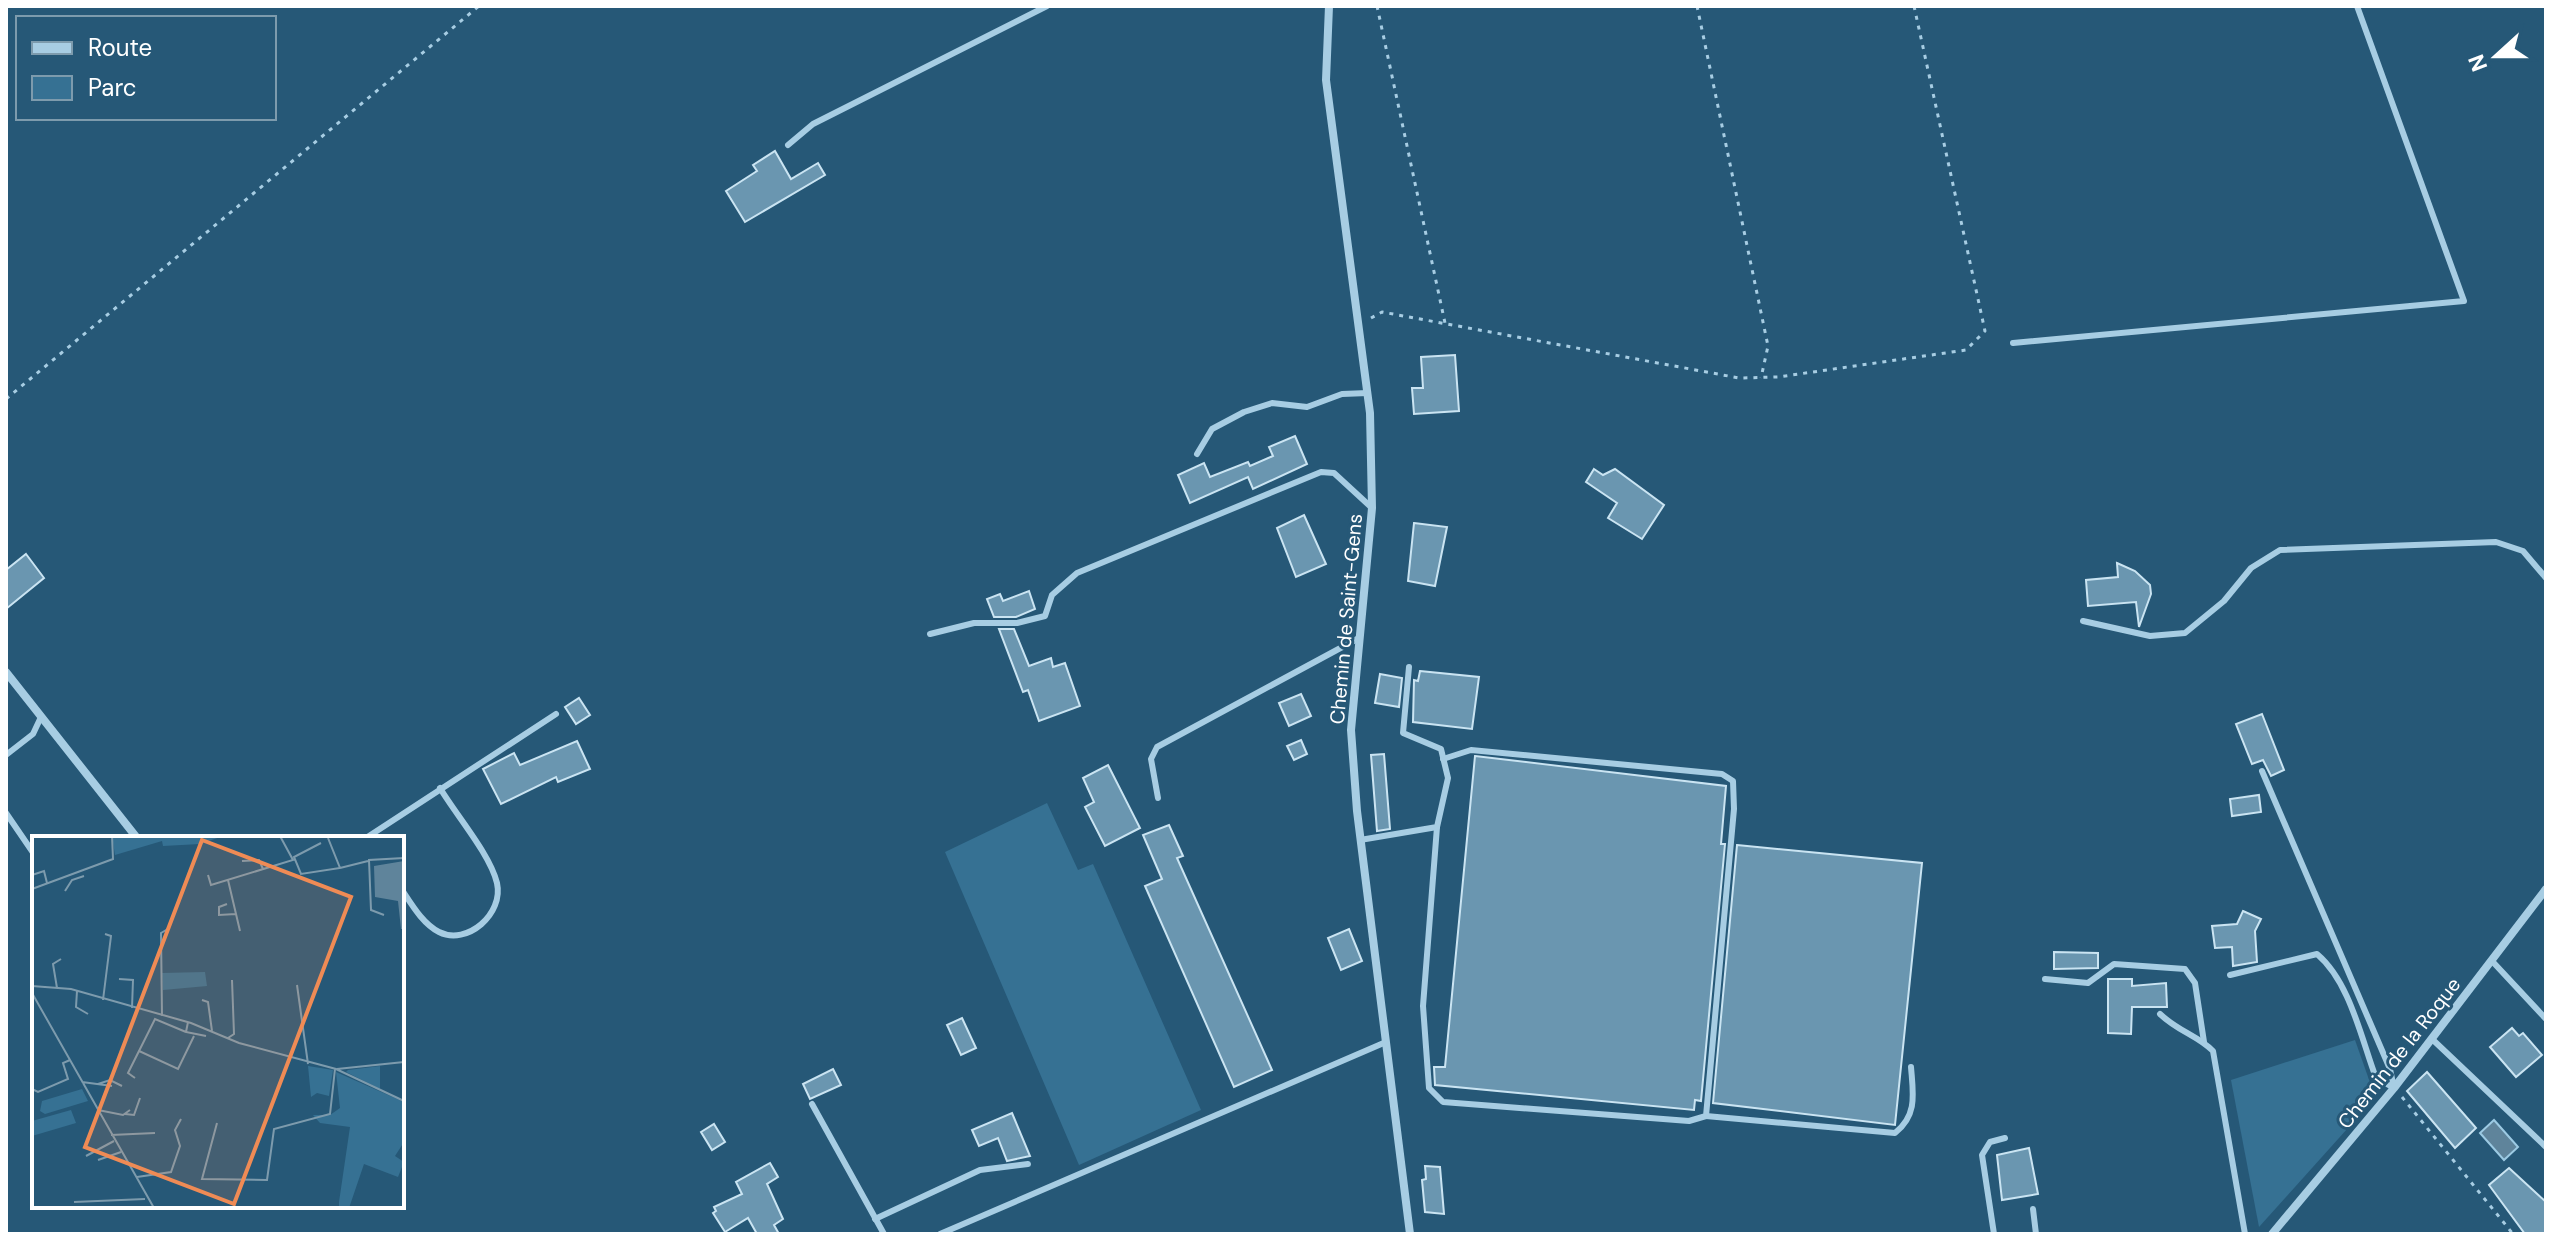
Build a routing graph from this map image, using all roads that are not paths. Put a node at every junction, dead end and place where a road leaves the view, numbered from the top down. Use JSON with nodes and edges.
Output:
{"nodes":[{"id":1,"x":1047,"y":6,"type":"edge"},
{"id":2,"x":1329,"y":6,"type":"edge"},
{"id":3,"x":2357,"y":6,"type":"edge"},
{"id":4,"x":788,"y":145,"type":"dead end"},
{"id":5,"x":2013,"y":343,"type":"dead end"},
{"id":6,"x":1368,"y":393,"type":"junction"},
{"id":7,"x":1197,"y":454,"type":"dead end"},
{"id":8,"x":1372,"y":508,"type":"junction"},
{"id":9,"x":2546,"y":578,"type":"edge"},
{"id":10,"x":2083,"y":621,"type":"dead end"},
{"id":11,"x":930,"y":634,"type":"dead end"},
{"id":12,"x":1359,"y":638,"type":"junction"},
{"id":13,"x":1409,"y":667,"type":"dead end"},
{"id":14,"x":6,"y":672,"type":"edge"},
{"id":15,"x":556,"y":714,"type":"dead end"},
{"id":16,"x":41,"y":717,"type":"junction"},
{"id":17,"x":6,"y":755,"type":"edge"},
{"id":18,"x":1443,"y":759,"type":"junction"},
{"id":19,"x":2262,"y":771,"type":"dead end"},
{"id":20,"x":440,"y":788,"type":"junction"},
{"id":21,"x":1158,"y":798,"type":"dead end"},
{"id":22,"x":6,"y":813,"type":"edge"},
{"id":23,"x":1437,"y":827,"type":"junction"},
{"id":24,"x":135,"y":836,"type":"edge"},
{"id":25,"x":369,"y":836,"type":"edge"},
{"id":26,"x":1360,"y":840,"type":"junction"},
{"id":27,"x":32,"y":851,"type":"edge"},
{"id":28,"x":2546,"y":889,"type":"edge"},
{"id":29,"x":404,"y":893,"type":"edge"},
{"id":30,"x":2492,"y":961,"type":"junction"},
{"id":31,"x":2230,"y":975,"type":"dead end"},
{"id":32,"x":2045,"y":979,"type":"dead end"},
{"id":33,"x":2160,"y":1014,"type":"dead end"},
{"id":34,"x":2546,"y":1019,"type":"edge"},
{"id":35,"x":2432,"y":1039,"type":"junction"},
{"id":36,"x":1386,"y":1042,"type":"junction"},
{"id":37,"x":2204,"y":1042,"type":"junction"},
{"id":38,"x":1911,"y":1067,"type":"dead end"},
{"id":39,"x":2394,"y":1088,"type":"junction"},
{"id":40,"x":812,"y":1104,"type":"dead end"},
{"id":41,"x":1706,"y":1116,"type":"junction"},
{"id":42,"x":2005,"y":1138,"type":"dead end"},
{"id":43,"x":2546,"y":1147,"type":"edge"},
{"id":44,"x":1028,"y":1164,"type":"dead end"},
{"id":45,"x":2033,"y":1209,"type":"dead end"},
{"id":46,"x":875,"y":1219,"type":"junction"},
{"id":47,"x":884,"y":1234,"type":"edge"},
{"id":48,"x":940,"y":1234,"type":"edge"},
{"id":49,"x":1410,"y":1234,"type":"edge"},
{"id":50,"x":1994,"y":1234,"type":"edge"},
{"id":51,"x":2036,"y":1234,"type":"edge"},
{"id":52,"x":2245,"y":1234,"type":"edge"},
{"id":53,"x":2272,"y":1234,"type":"edge"}],
"edges":[{"from":1,"to":4,"type":"lane"},
{"from":2,"to":6,"type":"street","name":"Chemin de Saint-Gens"},
{"from":3,"to":5,"type":"lane"},
{"from":6,"to":7,"type":"lane"},
{"from":6,"to":8,"type":"street","name":"Chemin de Saint-Gens"},
{"from":8,"to":11,"type":"lane"},
{"from":8,"to":12,"type":"street","name":"Chemin de Saint-Gens"},
{"from":9,"to":10,"type":"lane"},
{"from":12,"to":21,"type":"lane"},
{"from":12,"to":26,"type":"street","name":"Chemin de Saint-Gens"},
{"from":13,"to":18,"type":"lane"},
{"from":14,"to":16,"type":"street"},
{"from":15,"to":20,"type":"lane"},
{"from":16,"to":17,"type":"lane"},
{"from":16,"to":24,"type":"street"},
{"from":18,"to":23,"type":"lane"},
{"from":18,"to":41,"type":"lane"},
{"from":19,"to":39,"type":"lane"},
{"from":20,"to":25,"type":"lane"},
{"from":20,"to":29,"type":"lane"},
{"from":22,"to":27,"type":"lane"},
{"from":23,"to":26,"type":"lane"},
{"from":23,"to":41,"type":"lane"},
{"from":26,"to":36,"type":"street","name":"Chemin de Saint-Gens"},
{"from":28,"to":30,"type":"street","name":"Chemin de la Roque"},
{"from":30,"to":34,"type":"lane"},
{"from":30,"to":35,"type":"street","name":"Chemin de la Roque"},
{"from":31,"to":39,"type":"lane"},
{"from":32,"to":37,"type":"lane"},
{"from":33,"to":37,"type":"lane"},
{"from":35,"to":39,"type":"street","name":"Chemin de la Roque"},
{"from":35,"to":43,"type":"lane"},
{"from":36,"to":48,"type":"lane"},
{"from":36,"to":49,"type":"street","name":"Chemin de Saint-Gens"},
{"from":37,"to":52,"type":"lane"},
{"from":38,"to":41,"type":"lane"},
{"from":39,"to":53,"type":"street","name":"Chemin de la Roque"},
{"from":40,"to":46,"type":"lane"},
{"from":42,"to":50,"type":"lane"},
{"from":44,"to":46,"type":"lane"},
{"from":45,"to":51,"type":"lane"},
{"from":46,"to":47,"type":"lane"}]}
